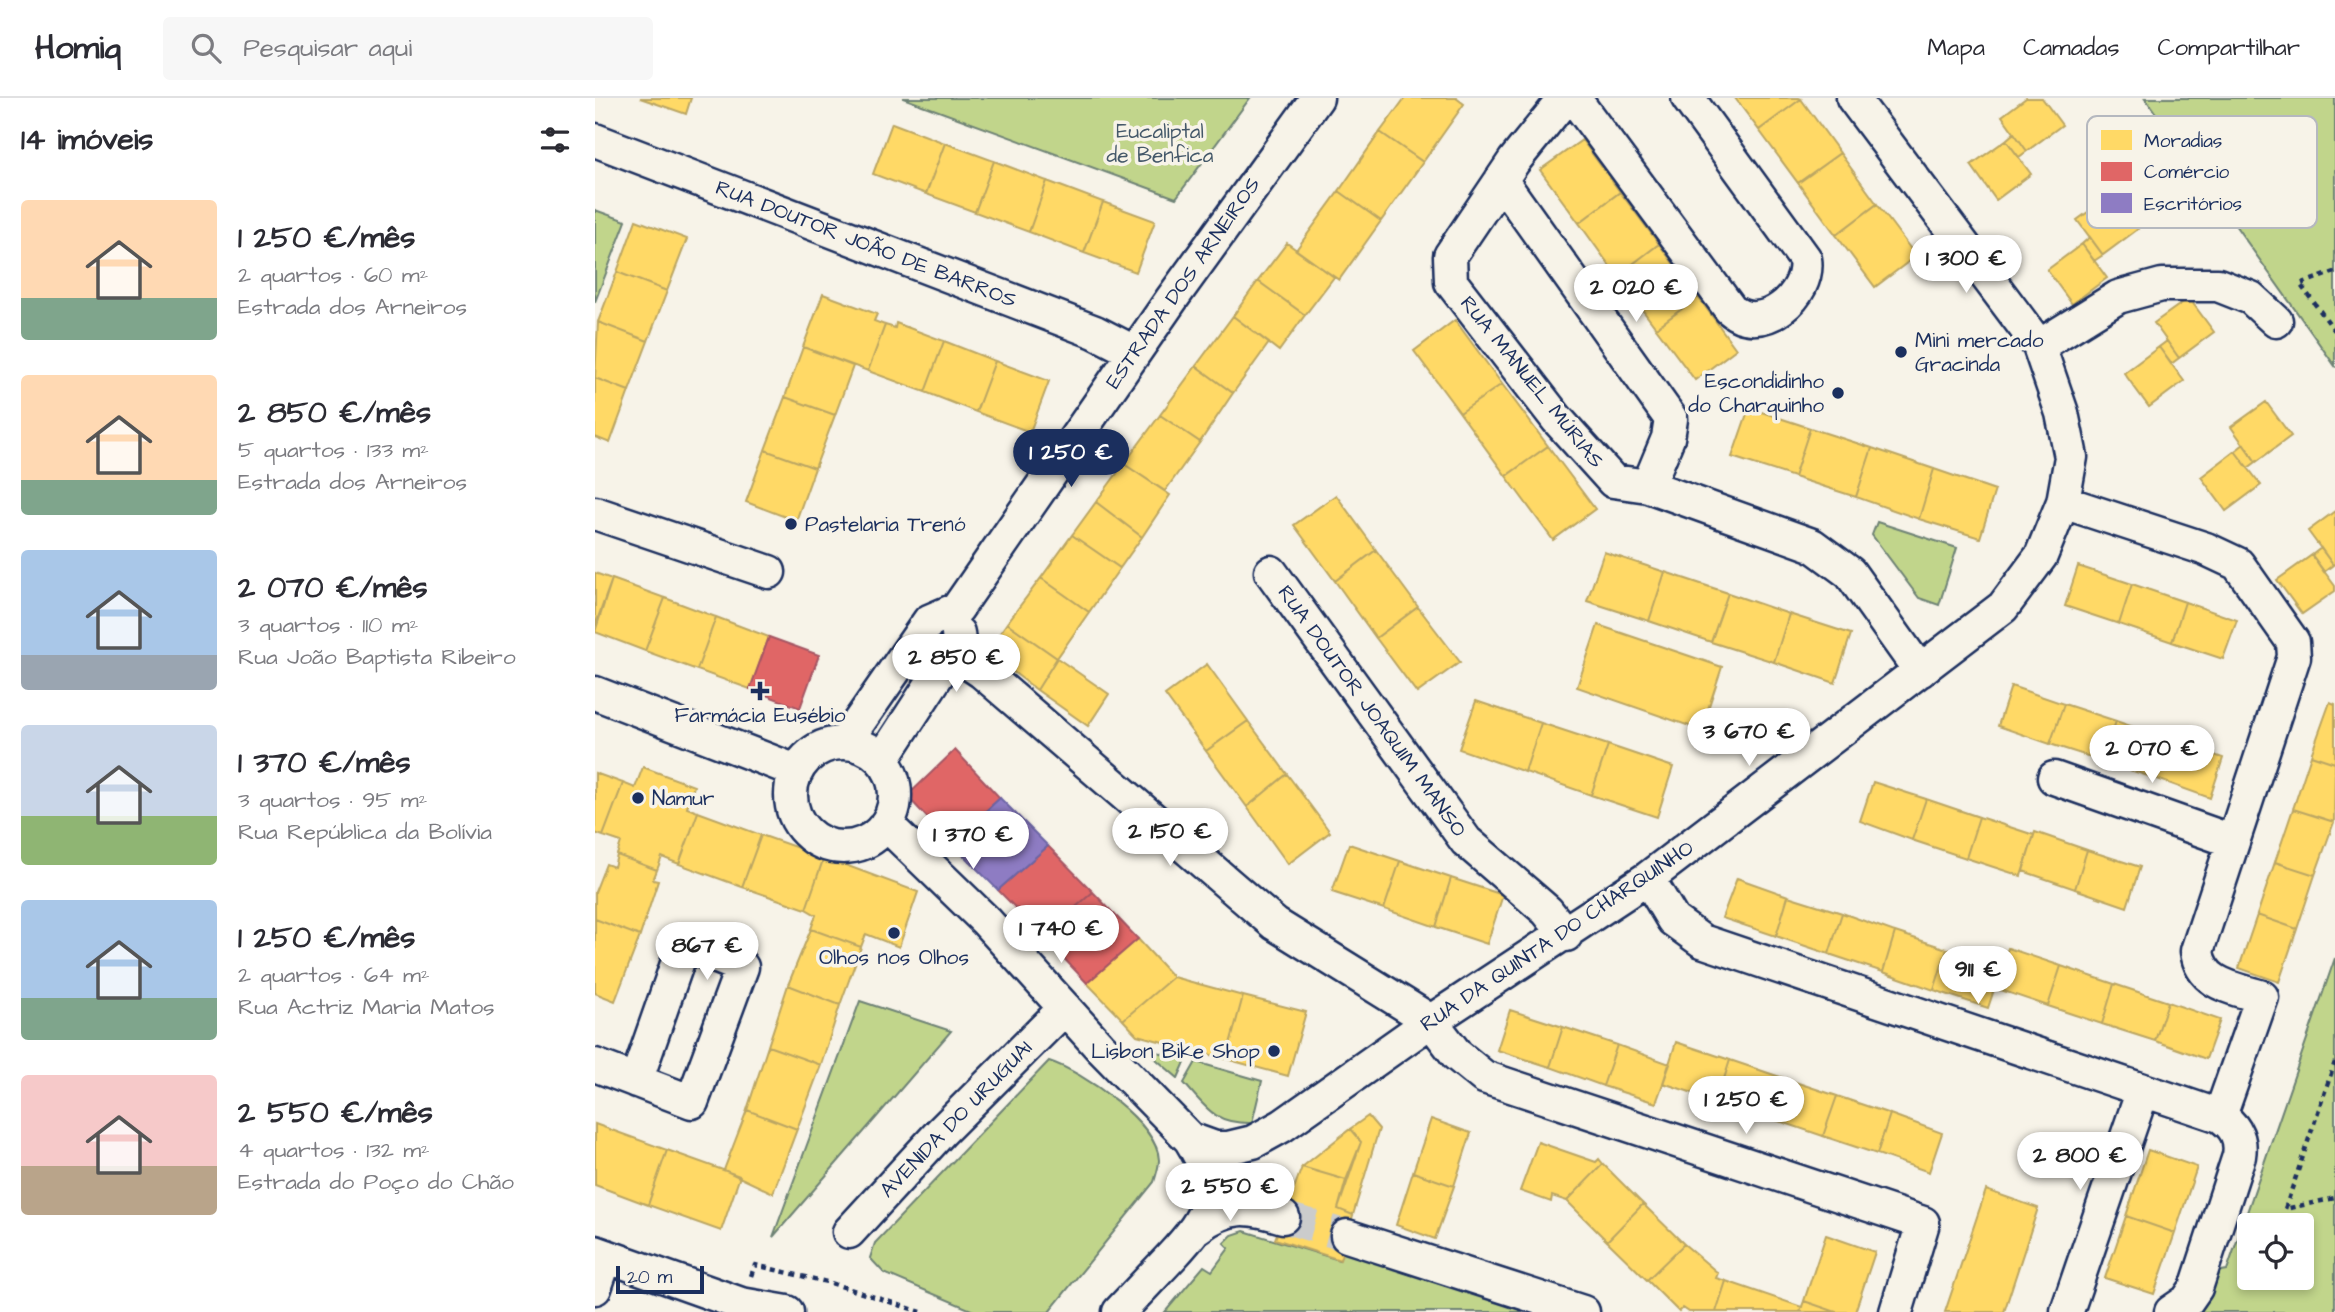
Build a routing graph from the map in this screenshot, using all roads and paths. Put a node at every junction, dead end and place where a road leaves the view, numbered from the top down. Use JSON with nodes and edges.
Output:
{"nodes":[{"id":1,"x":1317,"y":98,"type":"edge"},
{"id":2,"x":1565,"y":98,"type":"edge"},
{"id":3,"x":1574,"y":98,"type":"edge"},
{"id":4,"x":1688,"y":98,"type":"edge"},
{"id":5,"x":1853,"y":98,"type":"edge"},
{"id":6,"x":595,"y":140,"type":"edge"},
{"id":7,"x":1501,"y":180,"type":"junction"},
{"id":8,"x":2335,"y":272,"type":"edge"},
{"id":9,"x":2276,"y":321,"type":"dead end"},
{"id":10,"x":2335,"y":331,"type":"edge"},
{"id":11,"x":2039,"y":346,"type":"junction"},
{"id":12,"x":1134,"y":352,"type":"junction"},
{"id":13,"x":1648,"y":486,"type":"junction"},
{"id":14,"x":2063,"y":502,"type":"junction"},
{"id":15,"x":595,"y":513,"type":"edge"},
{"id":16,"x":769,"y":572,"type":"dead end"},
{"id":17,"x":1271,"y":572,"type":"dead end"},
{"id":18,"x":957,"y":609,"type":"junction"},
{"id":19,"x":952,"y":652,"type":"junction"},
{"id":20,"x":1920,"y":671,"type":"junction"},
{"id":21,"x":595,"y":694,"type":"edge"},
{"id":22,"x":845,"y":742,"type":"junction"},
{"id":23,"x":882,"y":760,"type":"junction"},
{"id":24,"x":796,"y":771,"type":"junction"},
{"id":25,"x":2054,"y":778,"type":"dead end"},
{"id":26,"x":886,"y":824,"type":"junction"},
{"id":27,"x":2232,"y":841,"type":"junction"},
{"id":28,"x":1648,"y":878,"type":"junction"},
{"id":29,"x":1566,"y":935,"type":"junction"},
{"id":30,"x":1065,"y":1009,"type":"junction"},
{"id":31,"x":1431,"y":1021,"type":"junction"},
{"id":32,"x":2335,"y":1062,"type":"edge"},
{"id":33,"x":595,"y":1065,"type":"edge"},
{"id":34,"x":636,"y":1080,"type":"junction"},
{"id":35,"x":2143,"y":1090,"type":"junction"},
{"id":36,"x":2220,"y":1116,"type":"junction"},
{"id":37,"x":1190,"y":1139,"type":"junction"},
{"id":38,"x":2335,"y":1198,"type":"edge"},
{"id":39,"x":1283,"y":1217,"type":"tunnel mouth"},
{"id":40,"x":1198,"y":1227,"type":"junction"},
{"id":41,"x":849,"y":1232,"type":"dead end"},
{"id":42,"x":1347,"y":1236,"type":"tunnel mouth"},
{"id":43,"x":601,"y":1254,"type":"edge"},
{"id":44,"x":595,"y":1288,"type":"edge"},
{"id":45,"x":1140,"y":1299,"type":"edge"},
{"id":46,"x":741,"y":1304,"type":"junction"},
{"id":47,"x":2067,"y":1311,"type":"edge"},
{"id":48,"x":787,"y":1312,"type":"edge"},
{"id":49,"x":921,"y":1312,"type":"edge"},
{"id":50,"x":1119,"y":1312,"type":"edge"},
{"id":51,"x":1583,"y":1312,"type":"edge"},
{"id":52,"x":1896,"y":1312,"type":"edge"},
{"id":53,"x":2171,"y":1312,"type":"edge"}],
"edges":[{"from":1,"to":12,"type":"street","name":"ESTRADA DOS ARNEIROS"},
{"from":2,"to":7,"type":"street","name":"RUA MANUEL MÚRIAS"},
{"from":3,"to":4,"type":"street"},
{"from":5,"to":11,"type":"street","name":"RUA DA QUINTA DO CHARQUINHO"},
{"from":6,"to":12,"type":"street","name":"RUA DOUTOR JOÃO DE BARROS"},
{"from":7,"to":13,"type":"street"},
{"from":7,"to":13,"type":"street","name":"RUA MANUEL MÚRIAS"},
{"from":8,"to":10,"type":"path"},
{"from":9,"to":11,"type":"street"},
{"from":11,"to":14,"type":"street","name":"RUA DA QUINTA DO CHARQUINHO"},
{"from":12,"to":18,"type":"street","name":"ESTRADA DOS ARNEIROS"},
{"from":13,"to":20,"type":"street","name":"RUA MANUEL MÚRIAS"},
{"from":14,"to":20,"type":"street","name":"RUA DA QUINTA DO CHARQUINHO"},
{"from":14,"to":27,"type":"street"},
{"from":15,"to":16,"type":"street"},
{"from":17,"to":29,"type":"street","name":"RUA DOUTOR JOAQUIM MANSO"},
{"from":18,"to":19,"type":"street"},
{"from":18,"to":22,"type":"street","name":"ESTRADA DOS ARNEIROS"},
{"from":19,"to":23,"type":"street"},
{"from":19,"to":31,"type":"street"},
{"from":20,"to":28,"type":"street","name":"RUA DA QUINTA DO CHARQUINHO"},
{"from":21,"to":24,"type":"street"},
{"from":22,"to":23,"type":"street"},
{"from":22,"to":24,"type":"street"},
{"from":23,"to":26,"type":"street"},
{"from":24,"to":26,"type":"street"},
{"from":25,"to":27,"type":"street"},
{"from":26,"to":30,"type":"street"},
{"from":27,"to":36,"type":"street"},
{"from":28,"to":29,"type":"street","name":"RUA DA QUINTA DO CHARQUINHO"},
{"from":28,"to":35,"type":"street"},
{"from":29,"to":31,"type":"street","name":"RUA DA QUINTA DO CHARQUINHO"},
{"from":30,"to":37,"type":"street"},
{"from":30,"to":41,"type":"street","name":"AVENIDA DO URUGUAI"},
{"from":31,"to":37,"type":"street","name":"RUA DA QUINTA DO CHARQUINHO"},
{"from":31,"to":52,"type":"street"},
{"from":32,"to":38,"type":"path"},
{"from":33,"to":34,"type":"street"},
{"from":34,"to":34,"type":"street"},
{"from":35,"to":36,"type":"street"},
{"from":35,"to":47,"type":"street"},
{"from":36,"to":53,"type":"street"},
{"from":37,"to":40,"type":"street"},
{"from":39,"to":40,"type":"street"},
{"from":40,"to":45,"type":"street"},
{"from":42,"to":51,"type":"street"},
{"from":43,"to":44,"type":"street"},
{"from":43,"to":46,"type":"street"},
{"from":45,"to":50,"type":"street"},
{"from":46,"to":48,"type":"street"},
{"from":46,"to":49,"type":"path"}]}
